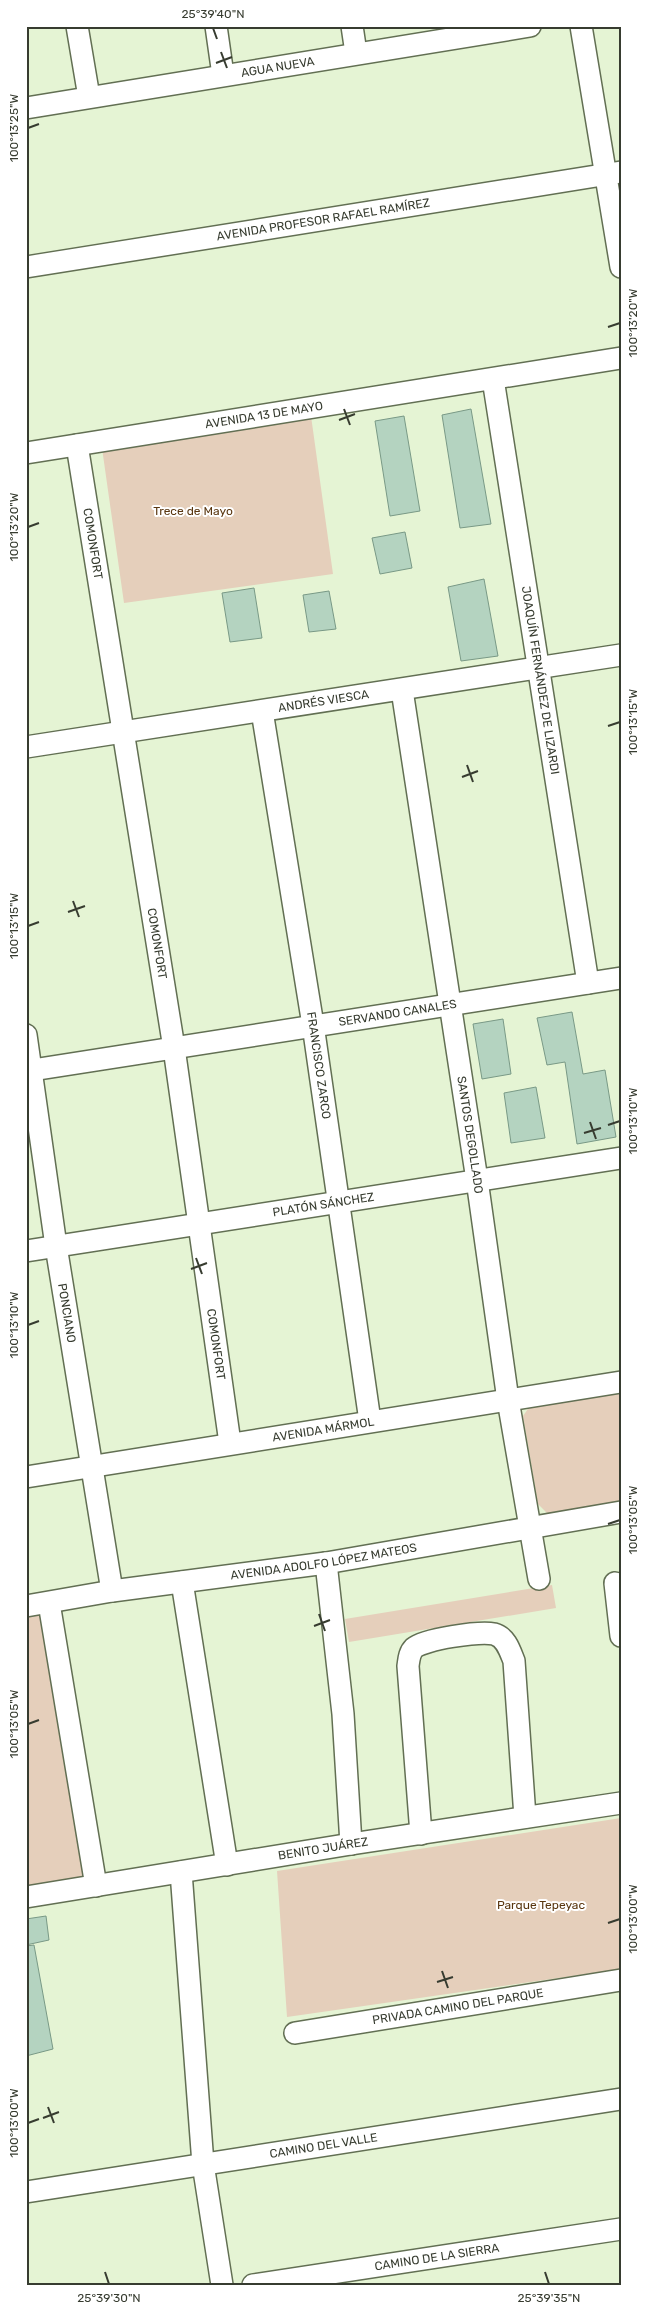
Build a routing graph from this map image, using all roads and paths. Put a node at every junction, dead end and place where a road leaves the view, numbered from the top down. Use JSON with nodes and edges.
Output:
{"nodes":[{"id":1,"x":77,"y":26,"type":"edge"},
{"id":2,"x":216,"y":26,"type":"edge"},
{"id":3,"x":352,"y":26,"type":"edge"},
{"id":4,"x":530,"y":26,"type":"edge"},
{"id":5,"x":582,"y":26,"type":"edge"},
{"id":6,"x":491,"y":30,"type":"edge"},
{"id":7,"x":356,"y":53,"type":"junction"},
{"id":8,"x":223,"y":75,"type":"junction"},
{"id":9,"x":89,"y":97,"type":"junction"},
{"id":10,"x":26,"y":108,"type":"edge"},
{"id":11,"x":613,"y":173,"type":"edge"},
{"id":12,"x":26,"y":267,"type":"edge"},
{"id":13,"x":621,"y":267,"type":"edge"},
{"id":14,"x":621,"y":358,"type":"edge"},
{"id":15,"x":493,"y":379,"type":"junction"},
{"id":16,"x":77,"y":445,"type":"junction"},
{"id":17,"x":26,"y":452,"type":"edge"},
{"id":18,"x":621,"y":655,"type":"edge"},
{"id":19,"x":538,"y":668,"type":"junction"},
{"id":20,"x":402,"y":690,"type":"junction"},
{"id":21,"x":262,"y":711,"type":"junction"},
{"id":22,"x":124,"y":732,"type":"junction"},
{"id":23,"x":26,"y":747,"type":"edge"},
{"id":24,"x":621,"y":978,"type":"edge"},
{"id":25,"x":588,"y":983,"type":"junction"},
{"id":26,"x":450,"y":1003,"type":"junction"},
{"id":27,"x":313,"y":1025,"type":"junction"},
{"id":28,"x":26,"y":1035,"type":"edge"},
{"id":29,"x":174,"y":1048,"type":"junction"},
{"id":30,"x":29,"y":1070,"type":"edge"},
{"id":31,"x":620,"y":1158,"type":"edge"},
{"id":32,"x":621,"y":1162,"type":"edge"},
{"id":33,"x":477,"y":1180,"type":"junction"},
{"id":34,"x":338,"y":1201,"type":"junction"},
{"id":35,"x":199,"y":1224,"type":"junction"},
{"id":36,"x":56,"y":1246,"type":"junction"},
{"id":37,"x":26,"y":1251,"type":"edge"},
{"id":38,"x":621,"y":1382,"type":"edge"},
{"id":39,"x":508,"y":1400,"type":"junction"},
{"id":40,"x":370,"y":1421,"type":"junction"},
{"id":41,"x":230,"y":1443,"type":"junction"},
{"id":42,"x":92,"y":1468,"type":"junction"},
{"id":43,"x":26,"y":1477,"type":"edge"},
{"id":44,"x":621,"y":1512,"type":"edge"},
{"id":45,"x":530,"y":1528,"type":"junction"},
{"id":46,"x":326,"y":1563,"type":"junction"},
{"id":47,"x":539,"y":1579,"type":"dead end"},
{"id":48,"x":182,"y":1582,"type":"junction"},
{"id":49,"x":615,"y":1583,"type":"dead end"},
{"id":50,"x":112,"y":1591,"type":"junction"},
{"id":51,"x":49,"y":1603,"type":"junction"},
{"id":52,"x":26,"y":1606,"type":"edge"},
{"id":53,"x":621,"y":1636,"type":"edge"},
{"id":54,"x":621,"y":1803,"type":"edge"},
{"id":55,"x":525,"y":1817,"type":"junction"},
{"id":56,"x":421,"y":1834,"type":"junction"},
{"id":57,"x":351,"y":1844,"type":"junction"},
{"id":58,"x":227,"y":1865,"type":"junction"},
{"id":59,"x":181,"y":1872,"type":"junction"},
{"id":60,"x":96,"y":1886,"type":"junction"},
{"id":61,"x":26,"y":1897,"type":"edge"},
{"id":62,"x":621,"y":1980,"type":"edge"},
{"id":63,"x":295,"y":2034,"type":"dead end"},
{"id":64,"x":621,"y":2098,"type":"edge"},
{"id":65,"x":203,"y":2164,"type":"junction"},
{"id":66,"x":26,"y":2192,"type":"edge"},
{"id":67,"x":621,"y":2229,"type":"edge"},
{"id":68,"x":222,"y":2285,"type":"edge"},
{"id":69,"x":253,"y":2285,"type":"edge"}],
"edges":[{"from":1,"to":9,"type":"street"},
{"from":2,"to":8,"type":"street"},
{"from":3,"to":7,"type":"street"},
{"from":4,"to":6,"type":"street","name":"AGUA NUEVA"},
{"from":5,"to":11,"type":"street"},
{"from":6,"to":7,"type":"street","name":"AGUA NUEVA"},
{"from":7,"to":8,"type":"street","name":"AGUA NUEVA"},
{"from":8,"to":9,"type":"street","name":"AGUA NUEVA"},
{"from":9,"to":10,"type":"street","name":"AGUA NUEVA"},
{"from":11,"to":12,"type":"street","name":"AVENIDA PROFESOR RAFAEL RAMÍREZ"},
{"from":11,"to":13,"type":"street"},
{"from":14,"to":15,"type":"street","name":"AVENIDA 13 DE MAYO"},
{"from":15,"to":16,"type":"street","name":"AVENIDA 13 DE MAYO"},
{"from":15,"to":19,"type":"street","name":"JOAQUÍN FERNÁNDEZ DE LIZARDI"},
{"from":16,"to":17,"type":"street","name":"AVENIDA 13 DE MAYO"},
{"from":16,"to":22,"type":"street","name":"COMONFORT"},
{"from":18,"to":19,"type":"street","name":"ANDRÉS VIESCA"},
{"from":19,"to":20,"type":"street","name":"ANDRÉS VIESCA"},
{"from":19,"to":25,"type":"street","name":"JOAQUÍN FERNÁNDEZ DE LIZARDI"},
{"from":20,"to":21,"type":"street","name":"ANDRÉS VIESCA"},
{"from":20,"to":26,"type":"street","name":"SANTOS DEGOLLADO"},
{"from":21,"to":22,"type":"street","name":"ANDRÉS VIESCA"},
{"from":21,"to":27,"type":"street","name":"FRANCISCO ZARCO"},
{"from":22,"to":23,"type":"street","name":"ANDRÉS VIESCA"},
{"from":22,"to":29,"type":"street","name":"COMONFORT"},
{"from":24,"to":25,"type":"street","name":"SERVANDO CANALES"},
{"from":25,"to":26,"type":"street","name":"SERVANDO CANALES"},
{"from":26,"to":27,"type":"street","name":"SERVANDO CANALES"},
{"from":26,"to":33,"type":"street","name":"SANTOS DEGOLLADO"},
{"from":27,"to":29,"type":"street","name":"SERVANDO CANALES"},
{"from":27,"to":34,"type":"street","name":"FRANCISCO ZARCO"},
{"from":28,"to":30,"type":"street","name":"PONCIANO"},
{"from":29,"to":30,"type":"street","name":"SERVANDO CANALES"},
{"from":29,"to":35,"type":"street","name":"COMONFORT"},
{"from":30,"to":36,"type":"street","name":"PONCIANO"},
{"from":31,"to":32,"type":"street"},
{"from":31,"to":33,"type":"street","name":"PLATÓN SÁNCHEZ"},
{"from":33,"to":34,"type":"street","name":"PLATÓN SÁNCHEZ"},
{"from":33,"to":39,"type":"street","name":"SANTOS DEGOLLADO"},
{"from":34,"to":35,"type":"street","name":"PLATÓN SÁNCHEZ"},
{"from":34,"to":40,"type":"street","name":"FRANCISCO ZARCO"},
{"from":35,"to":36,"type":"street","name":"PLATÓN SÁNCHEZ"},
{"from":35,"to":41,"type":"street","name":"COMONFORT"},
{"from":36,"to":37,"type":"street","name":"PLATÓN SÁNCHEZ"},
{"from":36,"to":42,"type":"street","name":"PONCIANO"},
{"from":38,"to":39,"type":"street","name":"AVENIDA MÁRMOL"},
{"from":39,"to":40,"type":"street","name":"AVENIDA MÁRMOL"},
{"from":39,"to":45,"type":"street","name":"SANTOS DEGOLLADO"},
{"from":40,"to":41,"type":"street","name":"AVENIDA MÁRMOL"},
{"from":41,"to":42,"type":"street","name":"AVENIDA MÁRMOL"},
{"from":42,"to":43,"type":"street","name":"AVENIDA MÁRMOL"},
{"from":42,"to":50,"type":"street","name":"PONCIANO"},
{"from":44,"to":45,"type":"street","name":"AVENIDA ADOLFO LÓPEZ MATEOS"},
{"from":45,"to":46,"type":"street","name":"AVENIDA ADOLFO LÓPEZ MATEOS"},
{"from":45,"to":47,"type":"street","name":"SANTOS DEGOLLADO"},
{"from":46,"to":48,"type":"street","name":"AVENIDA ADOLFO LÓPEZ MATEOS"},
{"from":46,"to":57,"type":"street"},
{"from":48,"to":50,"type":"street","name":"AVENIDA ADOLFO LÓPEZ MATEOS"},
{"from":48,"to":58,"type":"street"},
{"from":49,"to":53,"type":"street"},
{"from":50,"to":51,"type":"street","name":"AVENIDA ADOLFO LÓPEZ MATEOS"},
{"from":51,"to":52,"type":"street","name":"AVENIDA ADOLFO LÓPEZ MATEOS"},
{"from":51,"to":60,"type":"street"},
{"from":54,"to":55,"type":"street","name":"BENITO JUÁREZ"},
{"from":55,"to":56,"type":"street","name":"BENITO JUÁREZ"},
{"from":55,"to":56,"type":"street"},
{"from":56,"to":57,"type":"street","name":"BENITO JUÁREZ"},
{"from":57,"to":58,"type":"street","name":"BENITO JUÁREZ"},
{"from":58,"to":59,"type":"street","name":"BENITO JUÁREZ"},
{"from":59,"to":60,"type":"street","name":"BENITO JUÁREZ"},
{"from":59,"to":65,"type":"street"},
{"from":60,"to":61,"type":"street","name":"BENITO JUÁREZ"},
{"from":62,"to":63,"type":"street","name":"PRIVADA CAMINO DEL PARQUE"},
{"from":64,"to":65,"type":"street","name":"CAMINO DEL VALLE"},
{"from":65,"to":66,"type":"street","name":"CAMINO DEL VALLE"},
{"from":65,"to":68,"type":"street"},
{"from":67,"to":69,"type":"street","name":"CAMINO DE LA SIERRA"}]}
